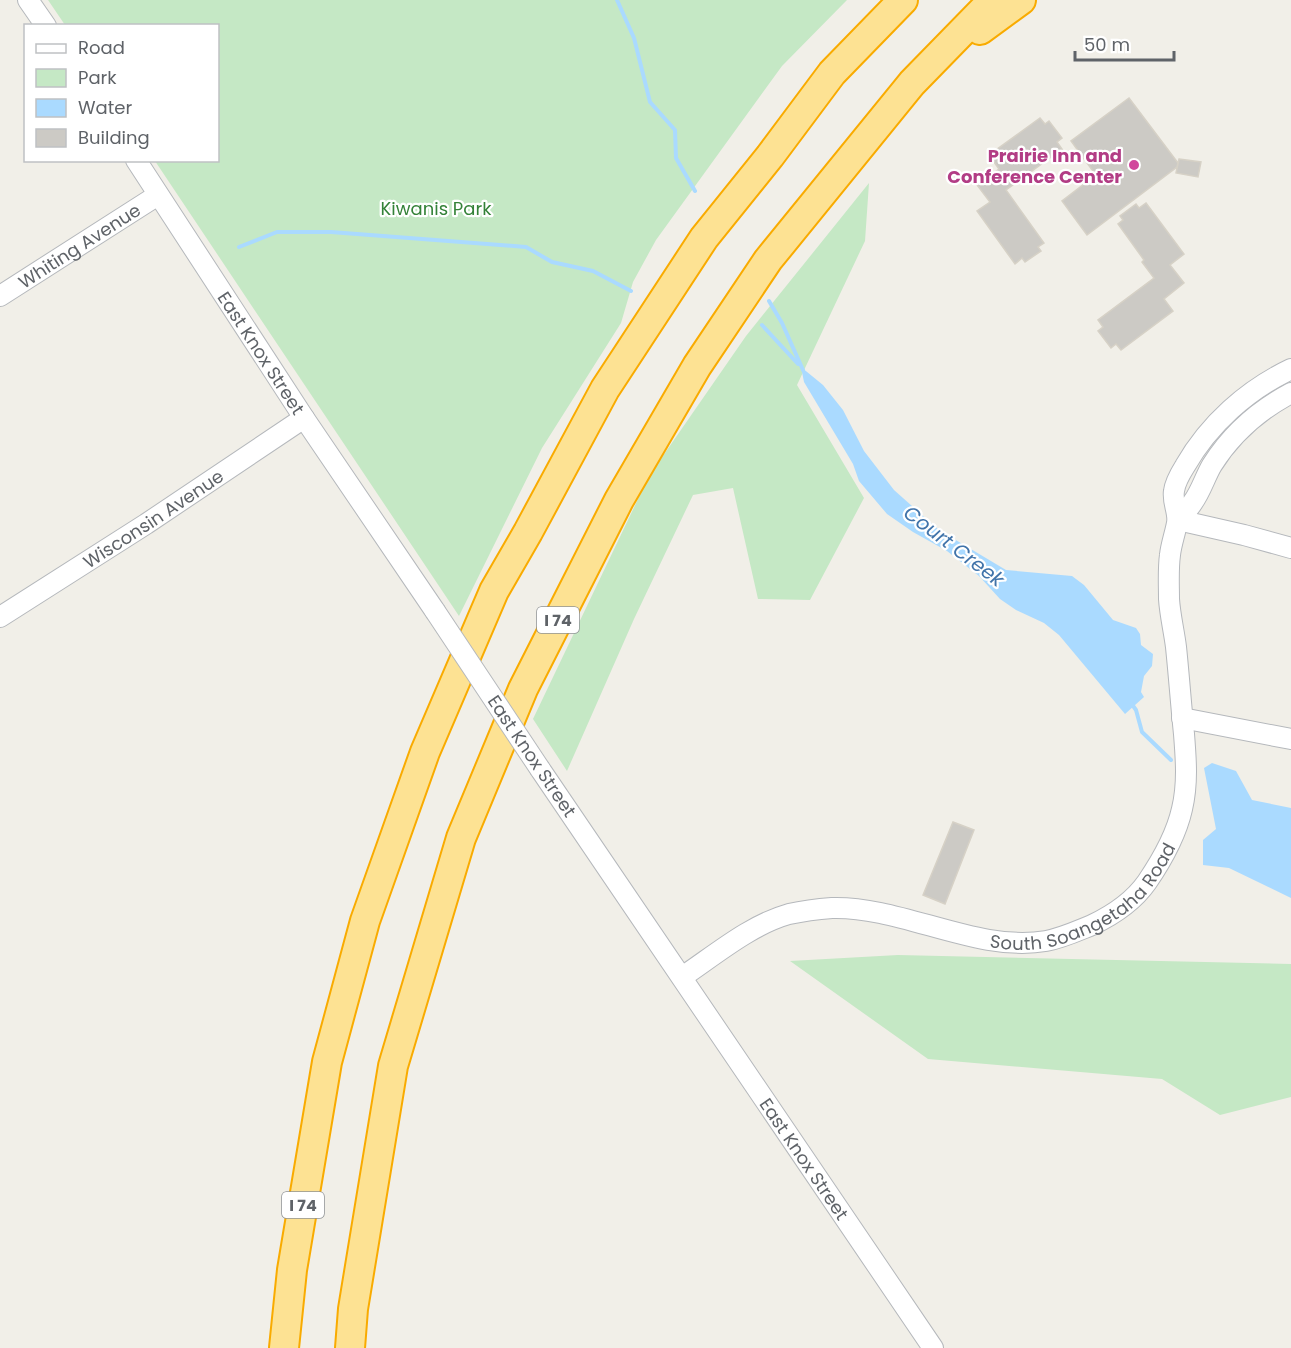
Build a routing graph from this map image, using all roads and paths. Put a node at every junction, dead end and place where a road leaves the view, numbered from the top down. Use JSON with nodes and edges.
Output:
{"nodes":[{"id":1,"x":28,"y":0,"type":"edge"},
{"id":2,"x":903,"y":0,"type":"edge"},
{"id":3,"x":993,"y":0,"type":"edge"},
{"id":4,"x":1021,"y":0,"type":"edge"},
{"id":5,"x":45,"y":24,"type":"edge"},
{"id":6,"x":912,"y":83,"type":"junction"},
{"id":7,"x":137,"y":162,"type":"edge"},
{"id":8,"x":158,"y":195,"type":"junction"},
{"id":9,"x":0,"y":296,"type":"edge"},
{"id":10,"x":1291,"y":369,"type":"edge"},
{"id":11,"x":1291,"y":393,"type":"edge"},
{"id":12,"x":304,"y":418,"type":"junction"},
{"id":13,"x":1178,"y":520,"type":"junction"},
{"id":14,"x":1291,"y":548,"type":"edge"},
{"id":15,"x":0,"y":617,"type":"edge"},
{"id":16,"x":1182,"y":718,"type":"junction"},
{"id":17,"x":1291,"y":739,"type":"edge"},
{"id":18,"x":682,"y":977,"type":"junction"},
{"id":19,"x":284,"y":1348,"type":"edge"},
{"id":20,"x":350,"y":1348,"type":"edge"},
{"id":21,"x":933,"y":1348,"type":"edge"}],
"edges":[{"from":1,"to":5,"type":"street"},
{"from":2,"to":19,"type":"highway","number":"I 74"},
{"from":3,"to":6,"type":"highway","number":"I 74"},
{"from":4,"to":6,"type":"highway"},
{"from":6,"to":20,"type":"highway","number":"I 74"},
{"from":7,"to":8,"type":"street","name":"East Knox Street"},
{"from":8,"to":9,"type":"street","name":"Whiting Avenue"},
{"from":8,"to":12,"type":"street","name":"East Knox Street"},
{"from":10,"to":13,"type":"street","name":"South Soangetaha Road"},
{"from":11,"to":13,"type":"street","name":"South Soangetaha Road"},
{"from":12,"to":15,"type":"street","name":"Wisconsin Avenue"},
{"from":12,"to":18,"type":"street","name":"East Knox Street","bridge":true},
{"from":13,"to":14,"type":"street"},
{"from":13,"to":16,"type":"street","name":"South Soangetaha Road"},
{"from":16,"to":17,"type":"street"},
{"from":16,"to":18,"type":"street","name":"South Soangetaha Road"},
{"from":18,"to":21,"type":"street","name":"East Knox Street"}]}
